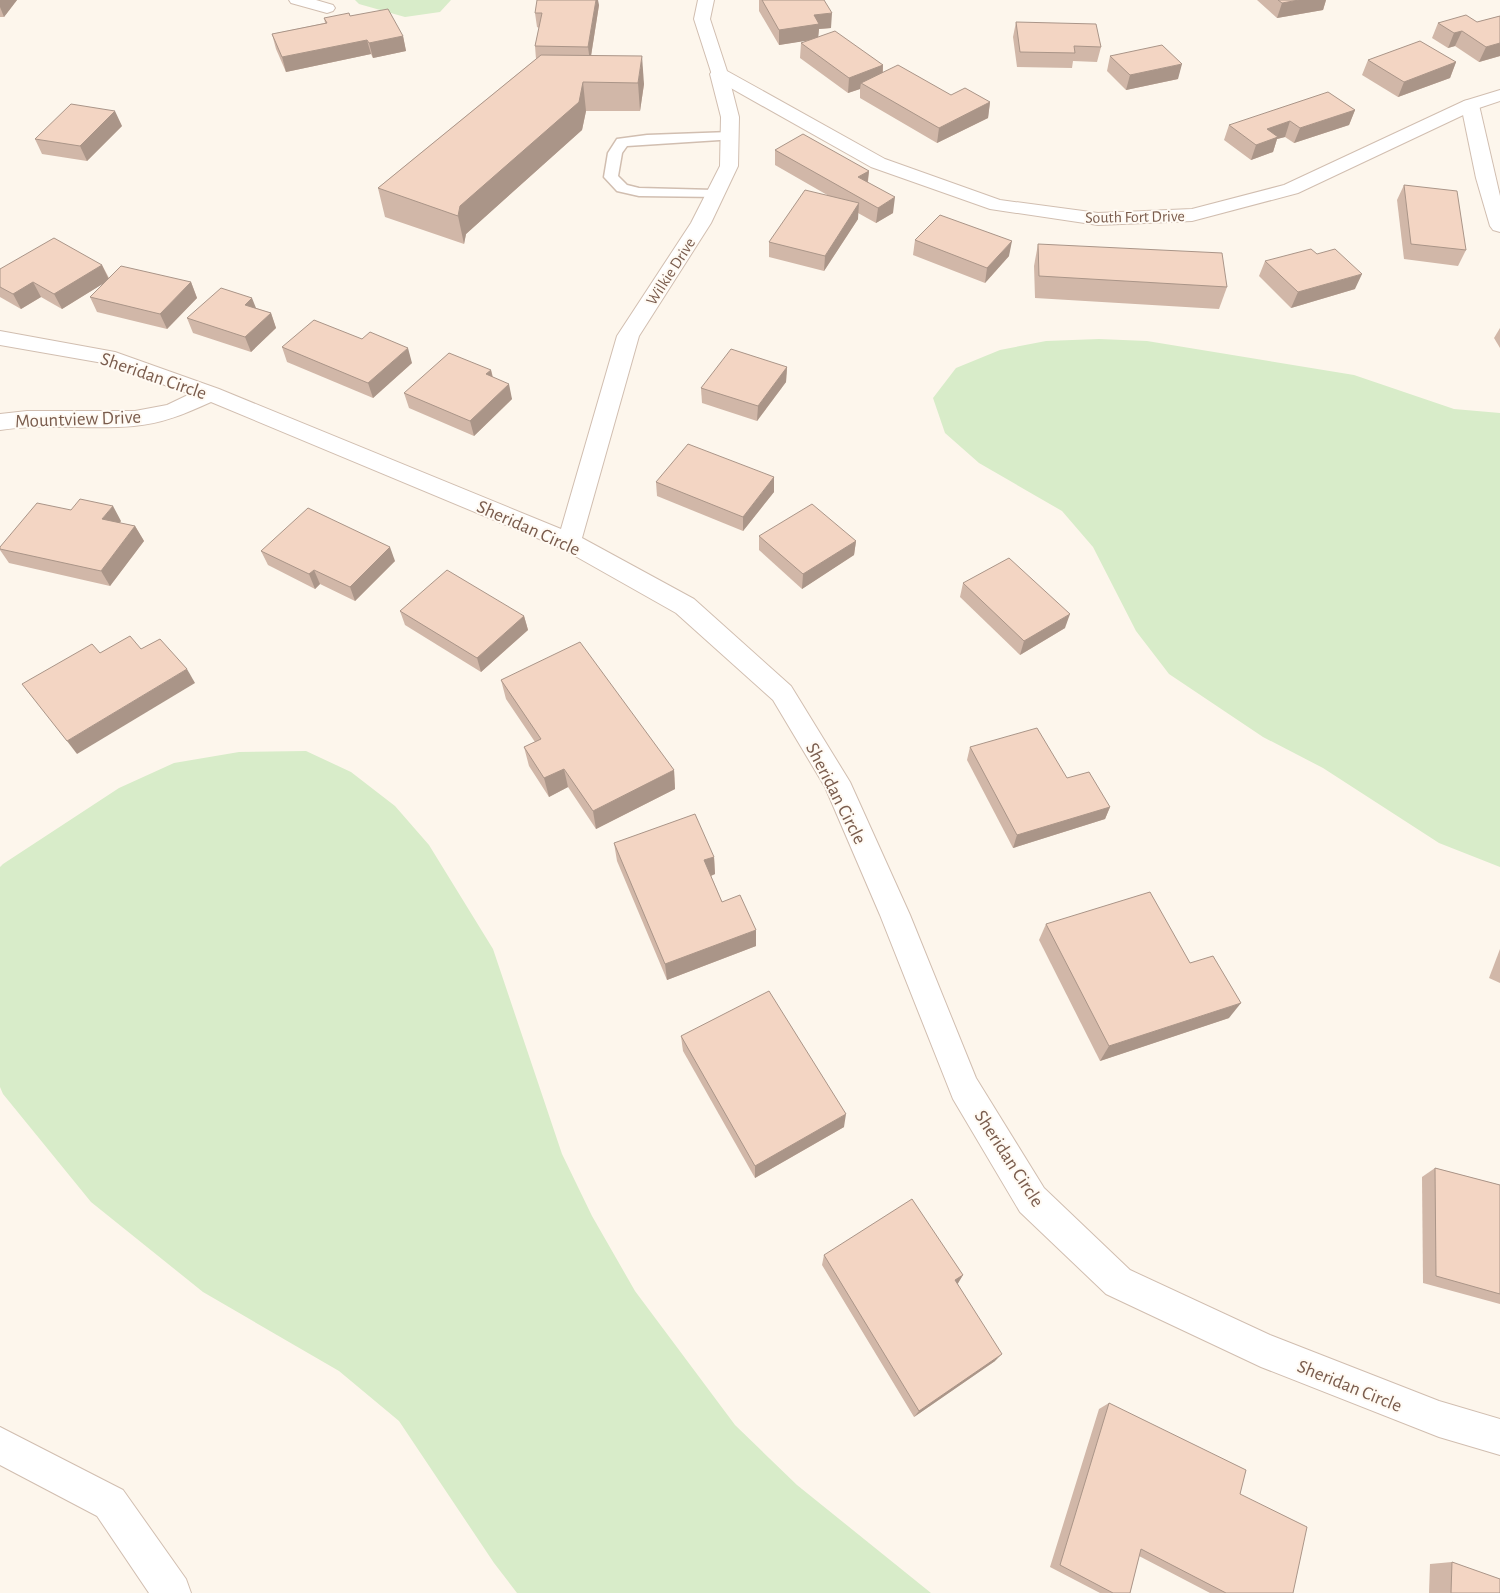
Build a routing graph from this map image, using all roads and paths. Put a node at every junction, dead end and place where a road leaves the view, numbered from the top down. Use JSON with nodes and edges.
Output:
{"nodes":[{"id":1,"x":297,"y":0,"type":"edge"},
{"id":2,"x":706,"y":0,"type":"edge"},
{"id":3,"x":327,"y":8,"type":"dead end"},
{"id":4,"x":719,"y":74,"type":"junction"},
{"id":5,"x":1500,"y":95,"type":"edge"},
{"id":6,"x":1470,"y":105,"type":"junction"},
{"id":7,"x":730,"y":136,"type":"junction"},
{"id":8,"x":714,"y":194,"type":"junction"},
{"id":9,"x":1500,"y":226,"type":"edge"},
{"id":10,"x":0,"y":338,"type":"edge"},
{"id":11,"x":211,"y":394,"type":"junction"},
{"id":12,"x":0,"y":422,"type":"edge"},
{"id":13,"x":569,"y":542,"type":"junction"},
{"id":14,"x":1500,"y":1437,"type":"edge"},
{"id":15,"x":0,"y":1445,"type":"edge"},
{"id":16,"x":172,"y":1593,"type":"edge"}],
"edges":[{"from":1,"to":3,"type":"street"},
{"from":2,"to":4,"type":"street","name":"Wilkie Drive"},
{"from":4,"to":6,"type":"street","name":"South Fort Drive"},
{"from":4,"to":7,"type":"street","name":"Wilkie Drive"},
{"from":5,"to":6,"type":"street","name":"South Fort Drive"},
{"from":6,"to":9,"type":"street"},
{"from":7,"to":8,"type":"street","name":"Wilkie Drive"},
{"from":7,"to":8,"type":"lane"},
{"from":8,"to":13,"type":"street","name":"Wilkie Drive"},
{"from":10,"to":11,"type":"street","name":"Sheridan Circle"},
{"from":11,"to":12,"type":"street","name":"Mountview Drive"},
{"from":11,"to":13,"type":"street","name":"Sheridan Circle"},
{"from":13,"to":14,"type":"street","name":"Sheridan Circle"},
{"from":15,"to":16,"type":"street"}]}
